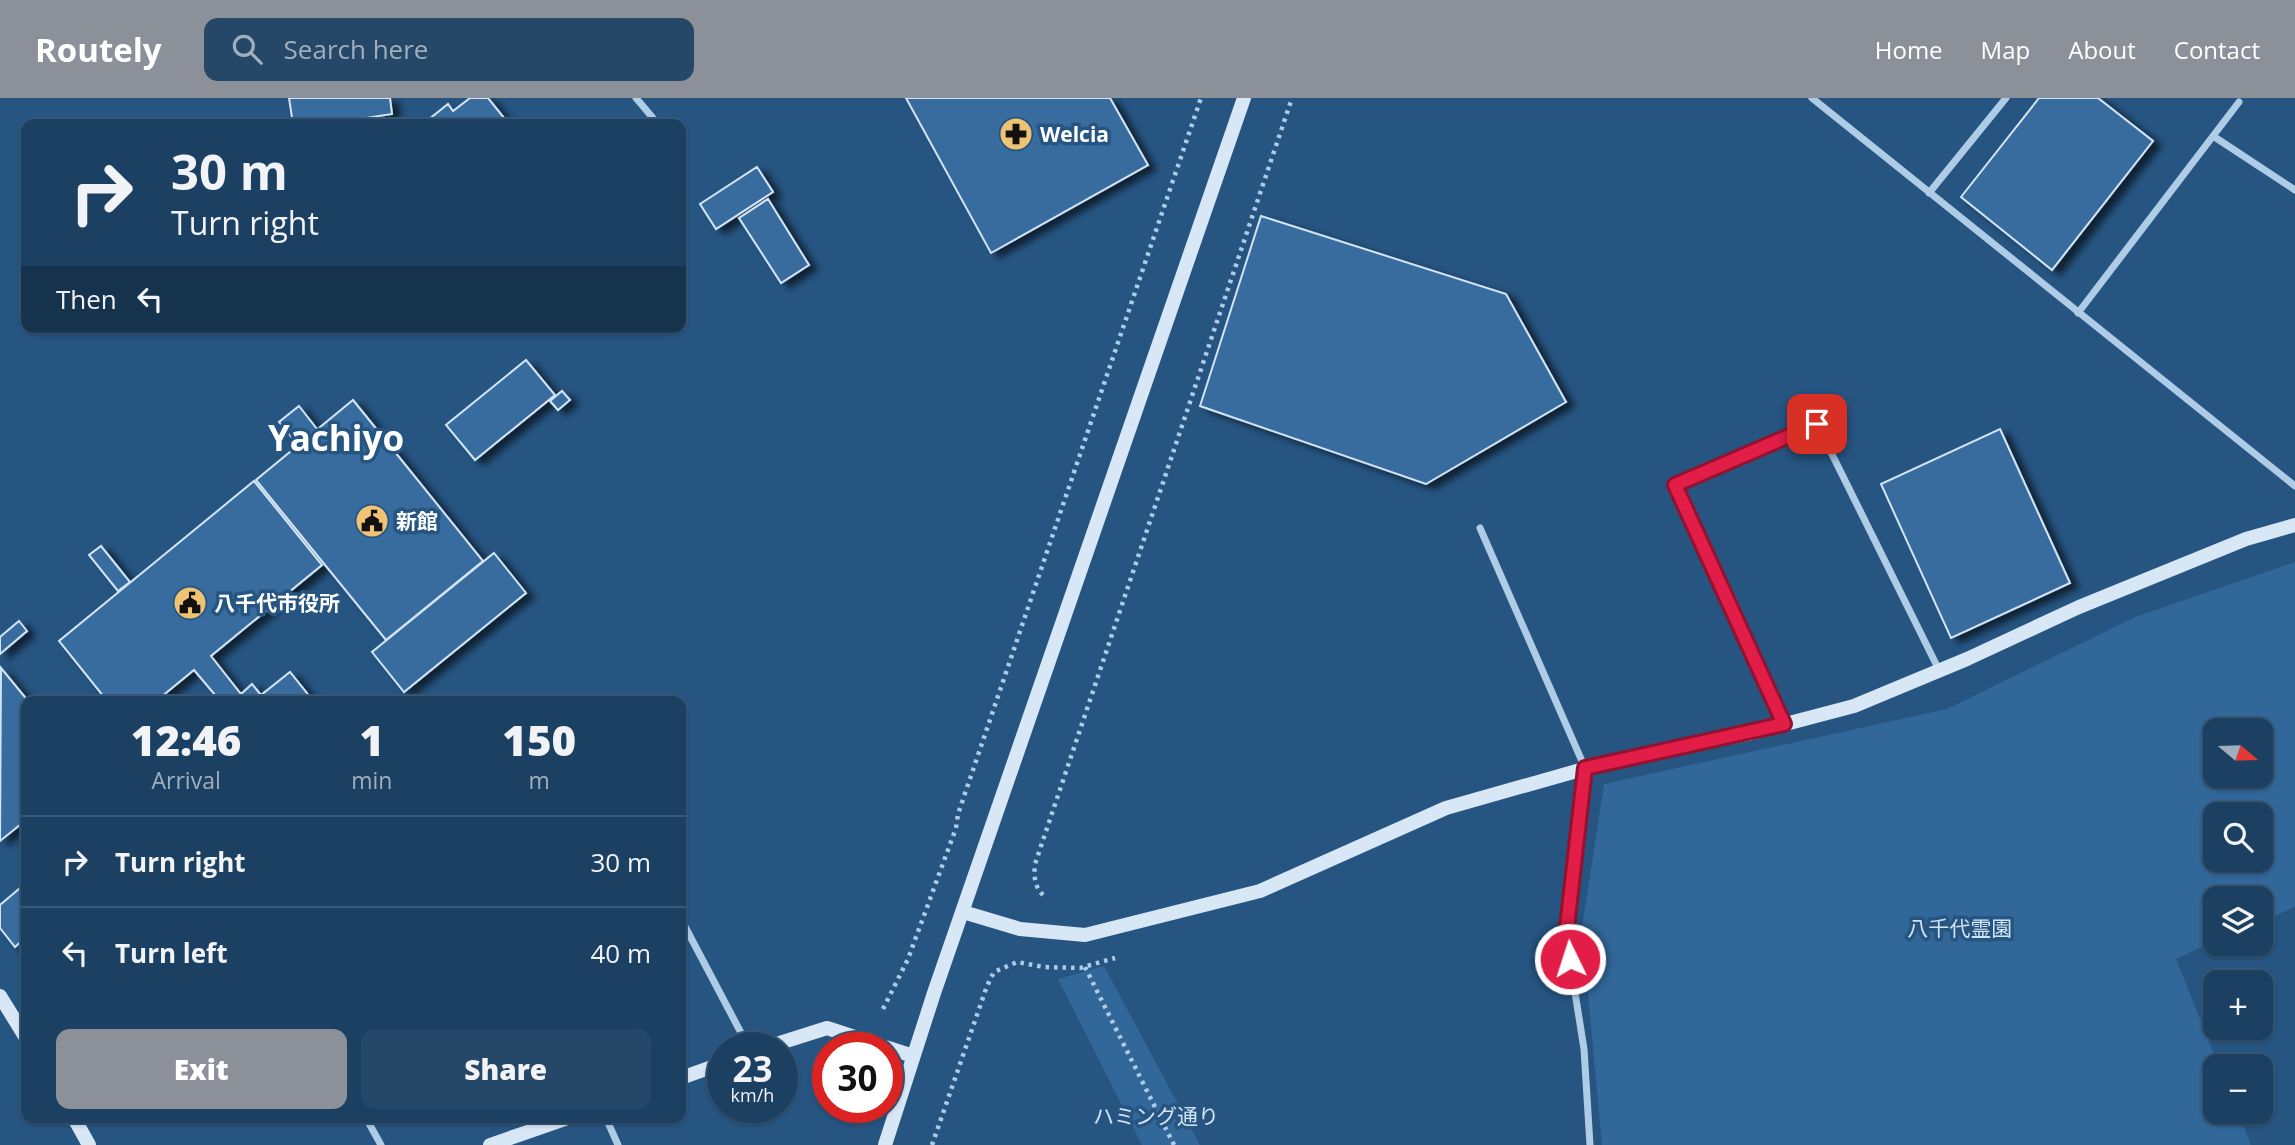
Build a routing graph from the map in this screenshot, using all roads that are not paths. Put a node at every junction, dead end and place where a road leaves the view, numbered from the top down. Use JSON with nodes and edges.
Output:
{"nodes":[{"id":1,"x":636,"y":98,"type":"edge"},
{"id":2,"x":1244,"y":98,"type":"edge"},
{"id":3,"x":1812,"y":98,"type":"edge"},
{"id":4,"x":2006,"y":98,"type":"edge"},
{"id":5,"x":2238,"y":99,"type":"edge"},
{"id":6,"x":654,"y":119,"type":"edge"},
{"id":7,"x":2213,"y":136,"type":"junction"},
{"id":8,"x":2295,"y":190,"type":"edge"},
{"id":9,"x":1929,"y":193,"type":"junction"},
{"id":10,"x":2078,"y":313,"type":"junction"},
{"id":11,"x":2295,"y":486,"type":"edge"},
{"id":12,"x":2295,"y":525,"type":"edge"},
{"id":13,"x":1480,"y":528,"type":"dead end"},
{"id":14,"x":1940,"y":670,"type":"junction"},
{"id":15,"x":1784,"y":724,"type":"junction"},
{"id":16,"x":1585,"y":768,"type":"junction"},
{"id":17,"x":963,"y":912,"type":"junction"},
{"id":18,"x":686,"y":928,"type":"edge"},
{"id":19,"x":0,"y":996,"type":"edge"},
{"id":20,"x":21,"y":1030,"type":"edge"},
{"id":21,"x":741,"y":1032,"type":"edge"},
{"id":22,"x":798,"y":1037,"type":"edge"},
{"id":23,"x":913,"y":1056,"type":"junction"},
{"id":24,"x":707,"y":1069,"type":"edge"},
{"id":25,"x":686,"y":1076,"type":"edge"},
{"id":26,"x":77,"y":1123,"type":"edge"},
{"id":27,"x":369,"y":1123,"type":"edge"},
{"id":28,"x":554,"y":1123,"type":"edge"},
{"id":29,"x":608,"y":1123,"type":"edge"},
{"id":30,"x":89,"y":1145,"type":"edge"},
{"id":31,"x":381,"y":1145,"type":"edge"},
{"id":32,"x":490,"y":1145,"type":"edge"},
{"id":33,"x":618,"y":1145,"type":"edge"},
{"id":34,"x":885,"y":1145,"type":"edge"},
{"id":35,"x":1590,"y":1145,"type":"edge"}],
"edges":[{"from":1,"to":6,"type":"street"},
{"from":2,"to":17,"type":"street"},
{"from":3,"to":9,"type":"street"},
{"from":4,"to":9,"type":"street"},
{"from":5,"to":7,"type":"street"},
{"from":7,"to":8,"type":"street"},
{"from":7,"to":10,"type":"street"},
{"from":9,"to":10,"type":"street"},
{"from":10,"to":11,"type":"street"},
{"from":12,"to":14,"type":"street"},
{"from":13,"to":16,"type":"street"},
{"from":14,"to":15,"type":"street"},
{"from":14,"to":15,"type":"street"},
{"from":15,"to":16,"type":"street"},
{"from":16,"to":17,"type":"street"},
{"from":16,"to":35,"type":"street"},
{"from":17,"to":23,"type":"street"},
{"from":18,"to":21,"type":"street"},
{"from":19,"to":20,"type":"street"},
{"from":22,"to":23,"type":"street"},
{"from":23,"to":34,"type":"street"},
{"from":24,"to":25,"type":"street"},
{"from":26,"to":30,"type":"street"},
{"from":27,"to":31,"type":"street"},
{"from":28,"to":32,"type":"street"},
{"from":29,"to":33,"type":"street"}]}
